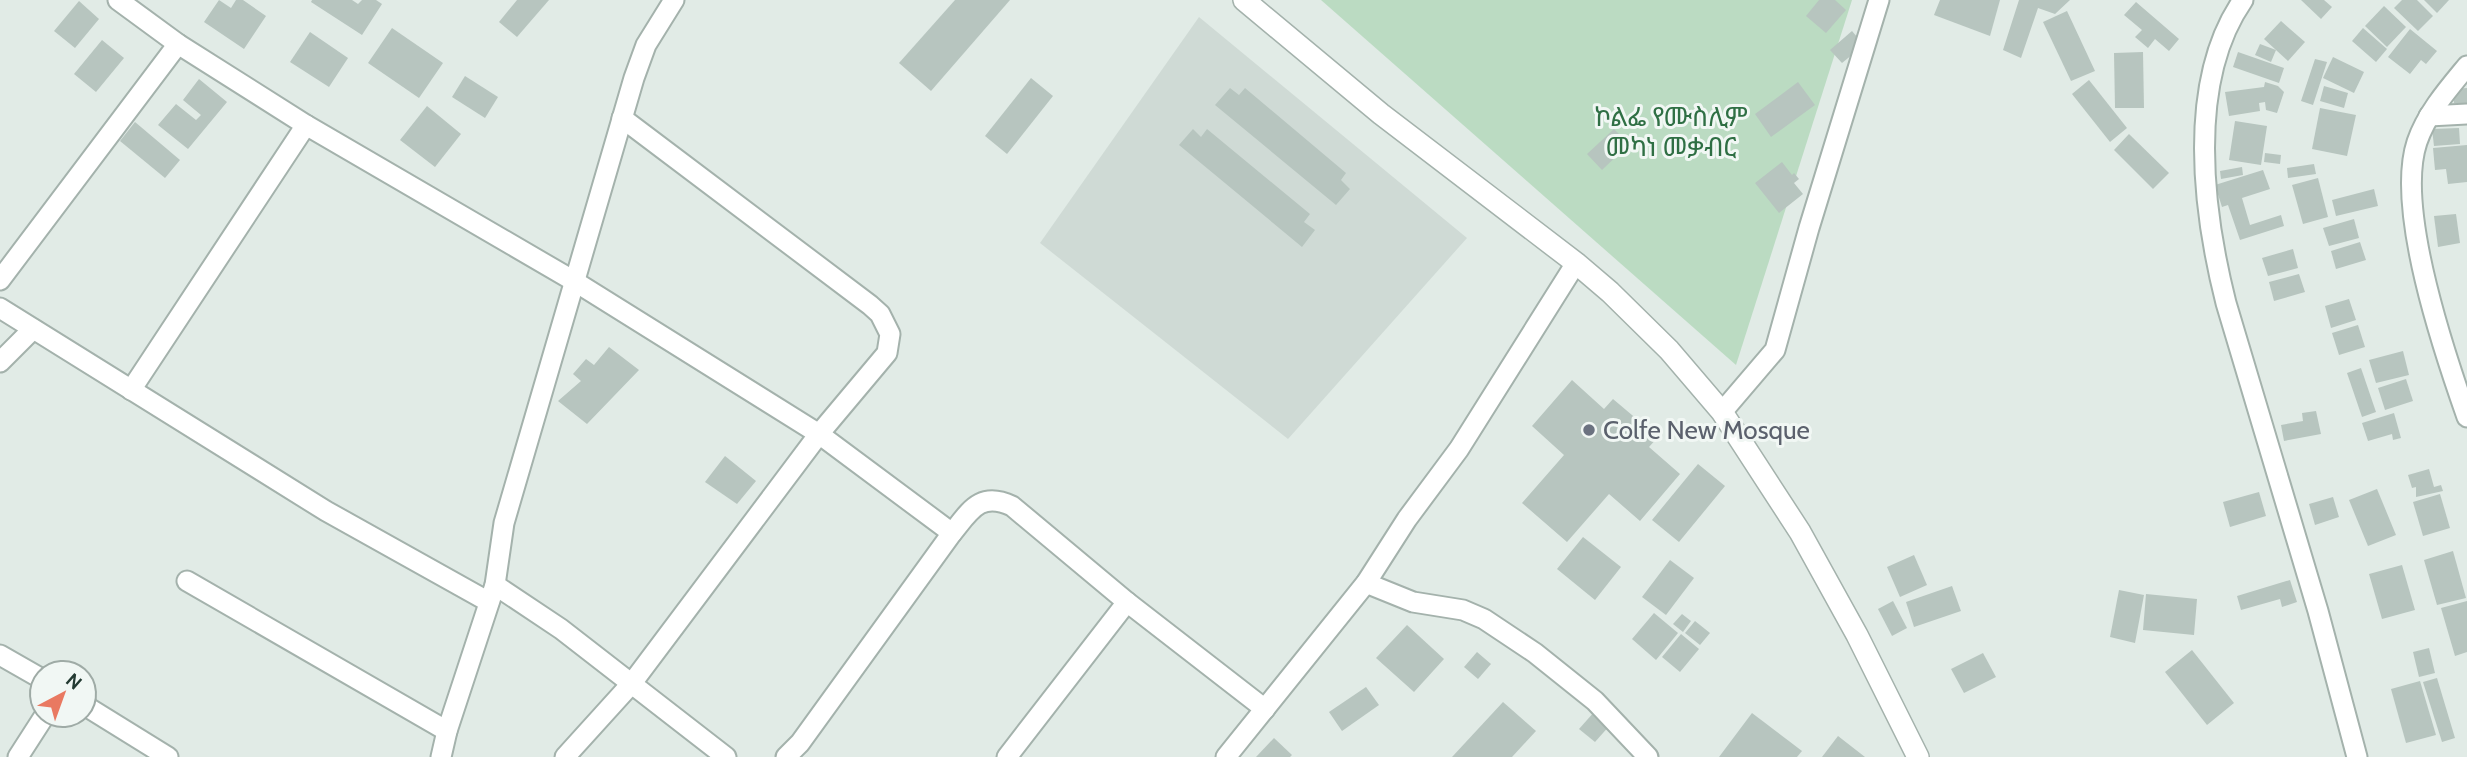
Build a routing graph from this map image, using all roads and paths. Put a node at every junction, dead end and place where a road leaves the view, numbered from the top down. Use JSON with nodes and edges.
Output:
{"nodes":[{"id":1,"x":118,"y":0,"type":"edge"},
{"id":2,"x":674,"y":0,"type":"edge"},
{"id":3,"x":1244,"y":0,"type":"edge"},
{"id":4,"x":1879,"y":0,"type":"edge"},
{"id":5,"x":2243,"y":0,"type":"edge"},
{"id":6,"x":178,"y":44,"type":"junction"},
{"id":7,"x":2467,"y":66,"type":"edge"},
{"id":8,"x":2467,"y":114,"type":"edge"},
{"id":9,"x":2429,"y":116,"type":"junction"},
{"id":10,"x":622,"y":118,"type":"junction"},
{"id":11,"x":306,"y":125,"type":"junction"},
{"id":12,"x":1576,"y":263,"type":"junction"},
{"id":13,"x":0,"y":280,"type":"edge"},
{"id":14,"x":575,"y":281,"type":"junction"},
{"id":15,"x":0,"y":308,"type":"edge"},
{"id":16,"x":33,"y":329,"type":"junction"},
{"id":17,"x":0,"y":362,"type":"edge"},
{"id":18,"x":2460,"y":373,"type":"edge"},
{"id":19,"x":131,"y":390,"type":"junction"},
{"id":20,"x":1722,"y":412,"type":"junction"},
{"id":21,"x":2467,"y":417,"type":"edge"},
{"id":22,"x":819,"y":434,"type":"junction"},
{"id":23,"x":952,"y":533,"type":"junction"},
{"id":24,"x":187,"y":581,"type":"dead end"},
{"id":25,"x":1366,"y":583,"type":"junction"},
{"id":26,"x":492,"y":593,"type":"junction"},
{"id":27,"x":1127,"y":601,"type":"junction"},
{"id":28,"x":0,"y":655,"type":"edge"},
{"id":29,"x":28,"y":671,"type":"edge"},
{"id":30,"x":632,"y":683,"type":"junction"},
{"id":31,"x":1265,"y":709,"type":"junction"},
{"id":32,"x":98,"y":714,"type":"edge"},
{"id":33,"x":36,"y":729,"type":"edge"},
{"id":34,"x":447,"y":731,"type":"junction"},
{"id":35,"x":18,"y":757,"type":"edge"},
{"id":36,"x":168,"y":757,"type":"edge"},
{"id":37,"x":441,"y":757,"type":"edge"},
{"id":38,"x":565,"y":757,"type":"edge"},
{"id":39,"x":726,"y":757,"type":"edge"},
{"id":40,"x":786,"y":757,"type":"edge"},
{"id":41,"x":1007,"y":757,"type":"edge"},
{"id":42,"x":1226,"y":757,"type":"edge"},
{"id":43,"x":1648,"y":757,"type":"edge"},
{"id":44,"x":1918,"y":757,"type":"edge"},
{"id":45,"x":2357,"y":757,"type":"edge"}],
"edges":[{"from":1,"to":6,"type":"street"},
{"from":2,"to":10,"type":"street"},
{"from":3,"to":12,"type":"street"},
{"from":4,"to":20,"type":"street"},
{"from":5,"to":45,"type":"street"},
{"from":6,"to":11,"type":"street"},
{"from":6,"to":13,"type":"street"},
{"from":7,"to":9,"type":"street"},
{"from":8,"to":9,"type":"street"},
{"from":9,"to":18,"type":"street"},
{"from":10,"to":14,"type":"street"},
{"from":10,"to":22,"type":"street"},
{"from":11,"to":14,"type":"street"},
{"from":11,"to":19,"type":"street"},
{"from":12,"to":20,"type":"street"},
{"from":12,"to":25,"type":"street"},
{"from":14,"to":22,"type":"street"},
{"from":14,"to":26,"type":"street"},
{"from":15,"to":16,"type":"street"},
{"from":16,"to":17,"type":"street"},
{"from":16,"to":19,"type":"street"},
{"from":18,"to":21,"type":"street"},
{"from":19,"to":26,"type":"street"},
{"from":20,"to":44,"type":"street"},
{"from":22,"to":23,"type":"street"},
{"from":22,"to":30,"type":"street"},
{"from":23,"to":27,"type":"street"},
{"from":23,"to":40,"type":"street"},
{"from":24,"to":34,"type":"street"},
{"from":25,"to":31,"type":"street"},
{"from":25,"to":43,"type":"street"},
{"from":26,"to":30,"type":"street"},
{"from":26,"to":34,"type":"street"},
{"from":27,"to":31,"type":"street"},
{"from":27,"to":41,"type":"street"},
{"from":28,"to":29,"type":"street"},
{"from":30,"to":38,"type":"street"},
{"from":30,"to":39,"type":"street"},
{"from":31,"to":42,"type":"street"},
{"from":32,"to":36,"type":"street"},
{"from":33,"to":35,"type":"street"},
{"from":34,"to":37,"type":"street"}]}
